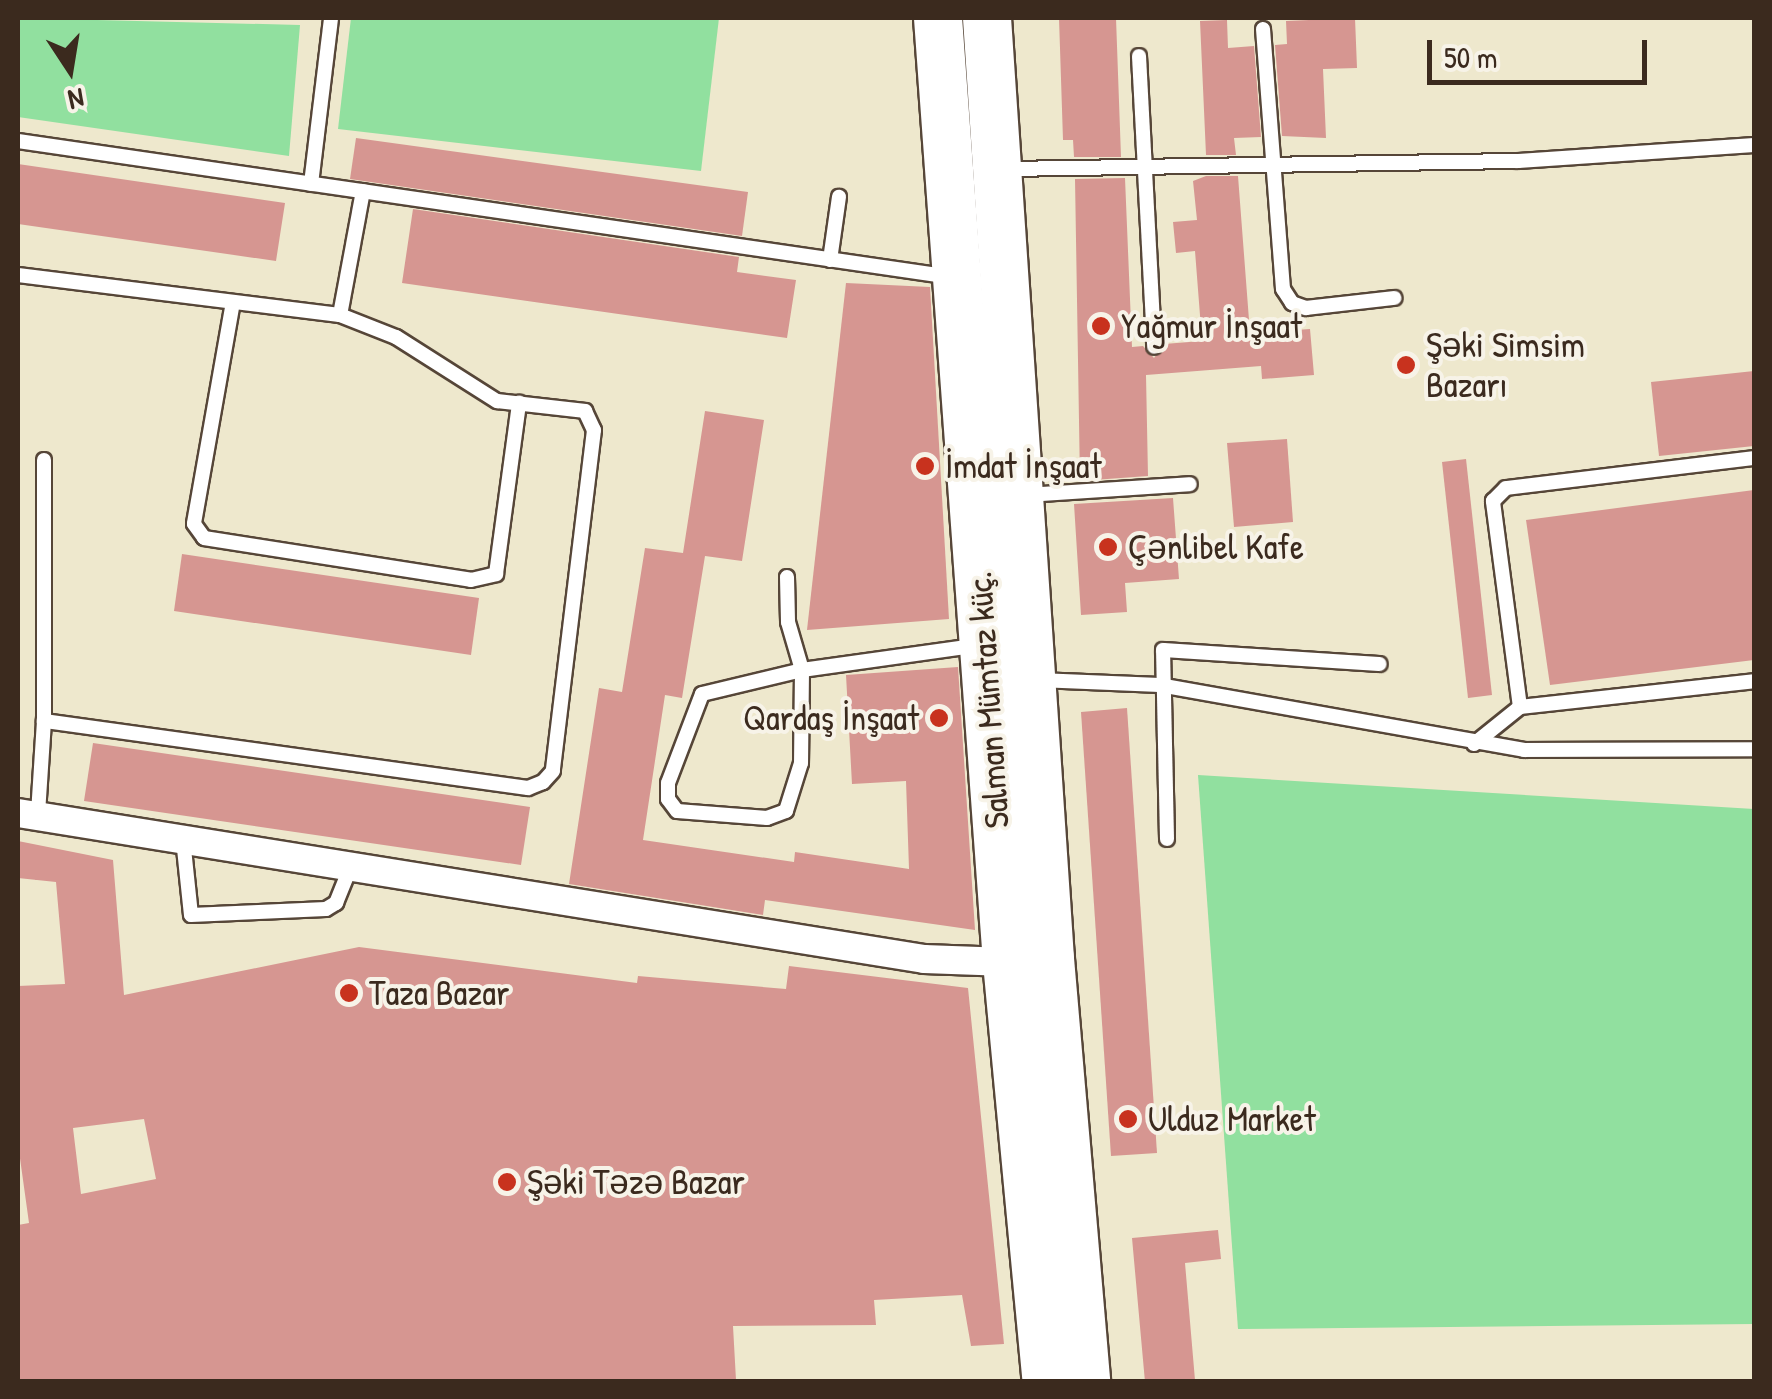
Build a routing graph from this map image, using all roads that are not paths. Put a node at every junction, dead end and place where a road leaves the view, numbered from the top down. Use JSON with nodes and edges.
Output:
{"nodes":[{"id":1,"x":331,"y":18,"type":"edge"},
{"id":2,"x":938,"y":18,"type":"edge"},
{"id":3,"x":987,"y":18,"type":"edge"},
{"id":4,"x":1263,"y":29,"type":"dead end"},
{"id":5,"x":1139,"y":56,"type":"dead end"},
{"id":6,"x":18,"y":141,"type":"edge"},
{"id":7,"x":1754,"y":145,"type":"edge"},
{"id":8,"x":1142,"y":162,"type":"junction"},
{"id":9,"x":997,"y":170,"type":"junction"},
{"id":10,"x":311,"y":184,"type":"junction"},
{"id":11,"x":364,"y":191,"type":"junction"},
{"id":12,"x":839,"y":197,"type":"dead end"},
{"id":13,"x":830,"y":260,"type":"junction"},
{"id":14,"x":18,"y":276,"type":"edge"},
{"id":15,"x":957,"y":278,"type":"junction"},
{"id":16,"x":1394,"y":298,"type":"dead end"},
{"id":17,"x":233,"y":302,"type":"junction"},
{"id":18,"x":340,"y":315,"type":"junction"},
{"id":19,"x":1154,"y":347,"type":"dead end"},
{"id":20,"x":519,"y":403,"type":"junction"},
{"id":21,"x":1754,"y":458,"type":"edge"},
{"id":22,"x":44,"y":460,"type":"dead end"},
{"id":23,"x":1190,"y":484,"type":"dead end"},
{"id":24,"x":1020,"y":496,"type":"junction"},
{"id":25,"x":1000,"y":544,"type":"junction"},
{"id":26,"x":787,"y":577,"type":"dead end"},
{"id":27,"x":1380,"y":664,"type":"dead end"},
{"id":28,"x":1001,"y":669,"type":"junction"},
{"id":29,"x":802,"y":670,"type":"junction"},
{"id":30,"x":1754,"y":680,"type":"edge"},
{"id":31,"x":1160,"y":685,"type":"junction"},
{"id":32,"x":1520,"y":706,"type":"junction"},
{"id":33,"x":44,"y":721,"type":"junction"},
{"id":34,"x":1474,"y":744,"type":"junction"},
{"id":35,"x":1754,"y":749,"type":"edge"},
{"id":36,"x":28,"y":814,"type":"edge"},
{"id":37,"x":183,"y":839,"type":"junction"},
{"id":38,"x":1167,"y":839,"type":"dead end"},
{"id":39,"x":352,"y":866,"type":"junction"},
{"id":40,"x":1007,"y":962,"type":"junction"},
{"id":41,"x":1046,"y":1382,"type":"edge"},
{"id":42,"x":1086,"y":1382,"type":"edge"}],
"edges":[{"from":1,"to":10,"type":"lane"},
{"from":2,"to":15,"type":"highway","name":"Salman Mümtaz küç."},
{"from":3,"to":9,"type":"highway"},
{"from":4,"to":16,"type":"lane"},
{"from":5,"to":8,"type":"lane"},
{"from":6,"to":10,"type":"lane"},
{"from":7,"to":8,"type":"lane"},
{"from":8,"to":9,"type":"lane"},
{"from":8,"to":19,"type":"lane"},
{"from":9,"to":24,"type":"highway"},
{"from":10,"to":11,"type":"lane"},
{"from":11,"to":13,"type":"lane"},
{"from":11,"to":18,"type":"lane"},
{"from":12,"to":13,"type":"lane"},
{"from":13,"to":15,"type":"lane"},
{"from":14,"to":17,"type":"lane"},
{"from":15,"to":25,"type":"highway","name":"Salman Mümtaz küç."},
{"from":17,"to":18,"type":"lane"},
{"from":17,"to":20,"type":"lane"},
{"from":18,"to":20,"type":"lane"},
{"from":20,"to":33,"type":"lane"},
{"from":21,"to":32,"type":"lane"},
{"from":22,"to":33,"type":"lane"},
{"from":23,"to":24,"type":"lane"},
{"from":24,"to":25,"type":"highway"},
{"from":25,"to":28,"type":"highway"},
{"from":26,"to":29,"type":"lane"},
{"from":27,"to":31,"type":"lane"},
{"from":28,"to":29,"type":"lane"},
{"from":28,"to":31,"type":"lane"},
{"from":28,"to":40,"type":"highway","name":"Salman Mümtaz küç."},
{"from":28,"to":42,"type":"highway"},
{"from":29,"to":29,"type":"lane"},
{"from":30,"to":32,"type":"lane"},
{"from":31,"to":34,"type":"lane"},
{"from":31,"to":38,"type":"lane"},
{"from":32,"to":34,"type":"lane"},
{"from":33,"to":36,"type":"lane"},
{"from":34,"to":35,"type":"lane"},
{"from":36,"to":37,"type":"street"},
{"from":37,"to":39,"type":"street"},
{"from":37,"to":39,"type":"lane"},
{"from":39,"to":40,"type":"street"},
{"from":40,"to":41,"type":"highway","name":"Salman Mümtaz küç."}]}
